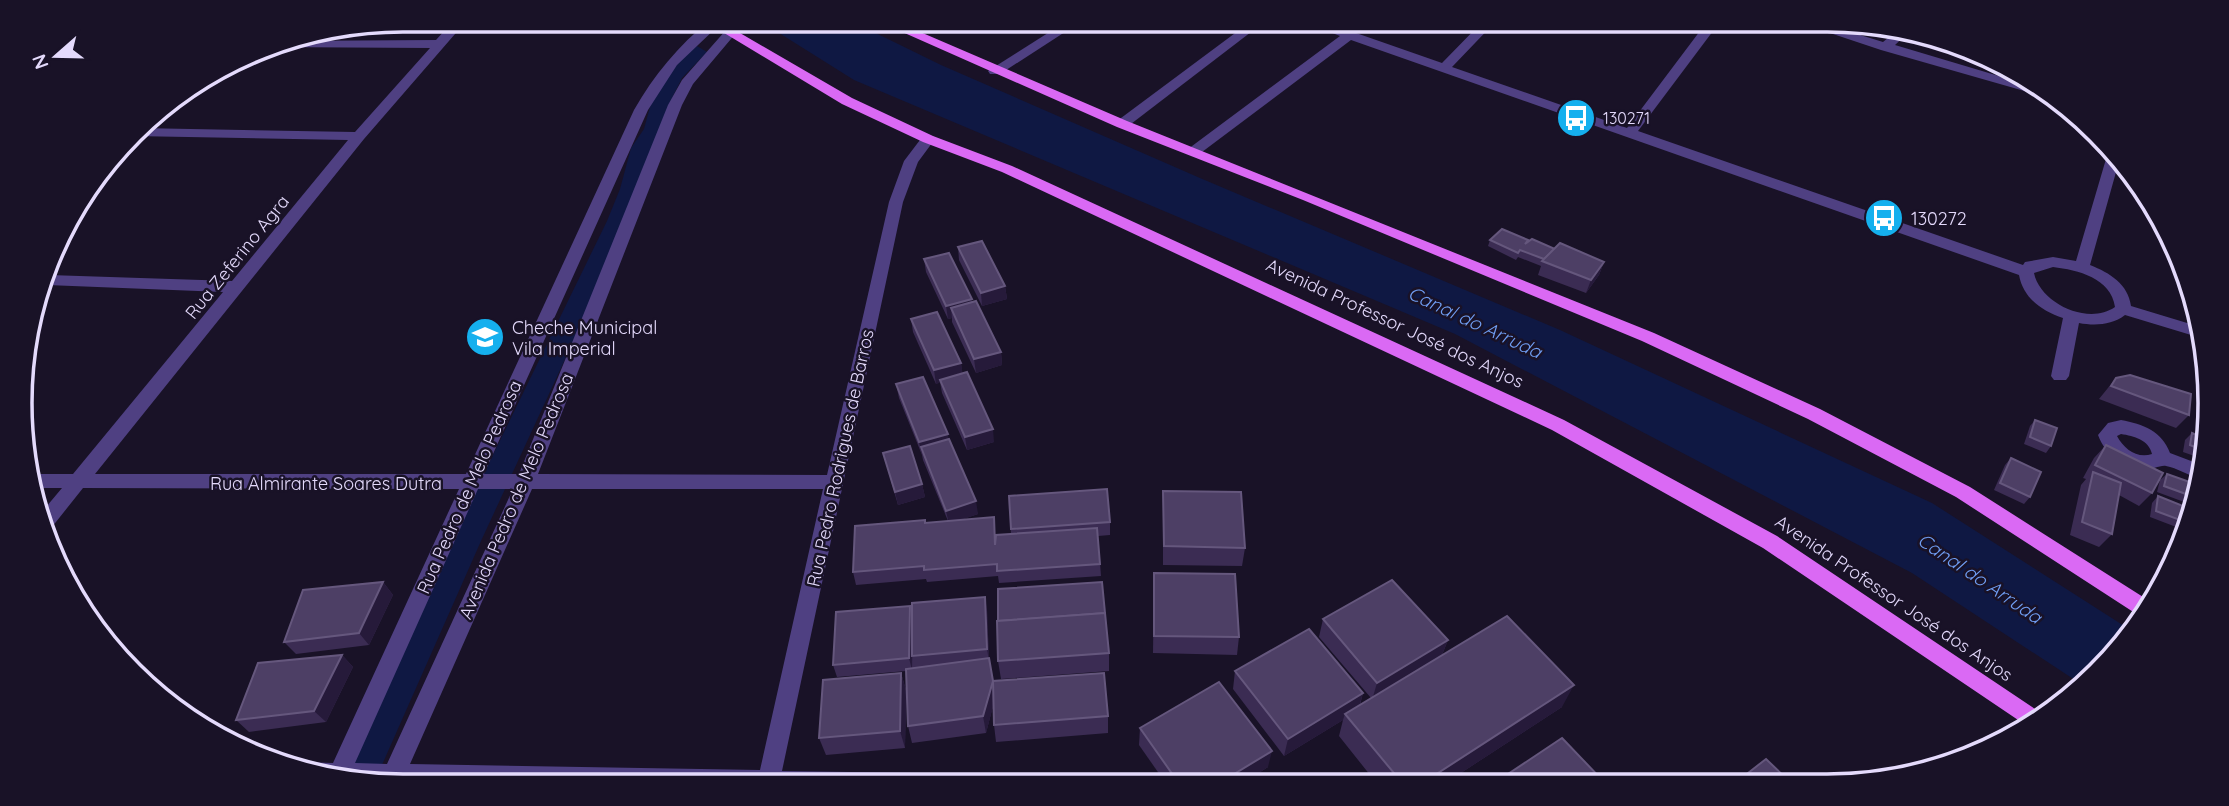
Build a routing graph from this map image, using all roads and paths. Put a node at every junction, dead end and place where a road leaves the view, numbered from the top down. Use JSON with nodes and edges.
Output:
{"nodes":[{"id":1,"x":450,"y":32,"type":"edge"},
{"id":2,"x":700,"y":32,"type":"edge"},
{"id":3,"x":908,"y":32,"type":"edge"},
{"id":4,"x":1058,"y":32,"type":"edge"},
{"id":5,"x":1245,"y":32,"type":"edge"},
{"id":6,"x":1341,"y":32,"type":"edge"},
{"id":7,"x":1479,"y":32,"type":"edge"},
{"id":8,"x":1706,"y":32,"type":"edge"},
{"id":9,"x":1836,"y":32,"type":"edge"},
{"id":10,"x":730,"y":33,"type":"joint"},
{"id":11,"x":1350,"y":35,"type":"junction"},
{"id":12,"x":1895,"y":38,"type":"edge"},
{"id":13,"x":438,"y":44,"type":"junction"},
{"id":14,"x":304,"y":45,"type":"edge"},
{"id":15,"x":1885,"y":47,"type":"junction"},
{"id":16,"x":1444,"y":68,"type":"junction"},
{"id":17,"x":995,"y":71,"type":"junction"},
{"id":18,"x":2023,"y":88,"type":"edge"},
{"id":19,"x":1122,"y":124,"type":"junction"},
{"id":20,"x":149,"y":132,"type":"edge"},
{"id":21,"x":1629,"y":134,"type":"junction"},
{"id":22,"x":359,"y":136,"type":"junction"},
{"id":23,"x":928,"y":139,"type":"junction"},
{"id":24,"x":1193,"y":152,"type":"junction"},
{"id":25,"x":2111,"y":165,"type":"edge"},
{"id":26,"x":2082,"y":267,"type":"junction"},
{"id":27,"x":2026,"y":272,"type":"junction"},
{"id":28,"x":52,"y":280,"type":"edge"},
{"id":29,"x":238,"y":287,"type":"junction"},
{"id":30,"x":2123,"y":309,"type":"junction"},
{"id":31,"x":2072,"y":315,"type":"junction"},
{"id":32,"x":2190,"y":330,"type":"edge"},
{"id":33,"x":2060,"y":376,"type":"dead end"},
{"id":34,"x":2162,"y":457,"type":"dead end"},
{"id":35,"x":2191,"y":468,"type":"edge"},
{"id":36,"x":40,"y":481,"type":"edge"},
{"id":37,"x":79,"y":482,"type":"junction"},
{"id":38,"x":835,"y":482,"type":"junction"},
{"id":39,"x":475,"y":483,"type":"junction"},
{"id":40,"x":521,"y":483,"type":"junction"},
{"id":41,"x":49,"y":517,"type":"edge"},
{"id":42,"x":2138,"y":605,"type":"edge"},
{"id":43,"x":2028,"y":715,"type":"edge"},
{"id":44,"x":344,"y":769,"type":"edge"},
{"id":45,"x":375,"y":773,"type":"edge"},
{"id":46,"x":385,"y":773,"type":"junction"},
{"id":47,"x":423,"y":774,"type":"edge"},
{"id":48,"x":770,"y":774,"type":"edge"}],
"edges":[{"from":1,"to":13,"type":"street","name":"Rua Zeferino Agra"},
{"from":2,"to":39,"type":"street","name":"Rua Pedro de Melo Pedrosa"},
{"from":3,"to":17,"type":"main road"},
{"from":4,"to":17,"type":"street"},
{"from":5,"to":19,"type":"street"},
{"from":6,"to":11,"type":"street"},
{"from":7,"to":16,"type":"street"},
{"from":8,"to":21,"type":"street"},
{"from":9,"to":15,"type":"street"},
{"from":10,"to":23,"type":"main road","name":"Avenida Professor José dos Anjos"},
{"from":10,"to":40,"type":"street","name":"Avenida Pedro de Melo Pedrosa"},
{"from":11,"to":16,"type":"street"},
{"from":11,"to":24,"type":"street"},
{"from":12,"to":15,"type":"street"},
{"from":13,"to":14,"type":"street"},
{"from":13,"to":22,"type":"street","name":"Rua Zeferino Agra"},
{"from":15,"to":18,"type":"street"},
{"from":16,"to":21,"type":"street"},
{"from":17,"to":19,"type":"main road"},
{"from":19,"to":24,"type":"main road"},
{"from":20,"to":22,"type":"street"},
{"from":21,"to":27,"type":"street"},
{"from":22,"to":29,"type":"street","name":"Rua Zeferino Agra"},
{"from":23,"to":38,"type":"street","name":"Rua Pedro Rodrigues de Barros"},
{"from":23,"to":43,"type":"main road","name":"Avenida Professor José dos Anjos"},
{"from":24,"to":42,"type":"main road"},
{"from":25,"to":26,"type":"street"},
{"from":26,"to":27,"type":"street"},
{"from":26,"to":30,"type":"street"},
{"from":27,"to":31,"type":"street"},
{"from":28,"to":29,"type":"street"},
{"from":29,"to":37,"type":"street","name":"Rua Zeferino Agra"},
{"from":30,"to":31,"type":"street"},
{"from":30,"to":32,"type":"street"},
{"from":31,"to":33,"type":"street"},
{"from":34,"to":35,"type":"street"},
{"from":36,"to":37,"type":"street","name":"Rua Almirante Soares Dutra"},
{"from":37,"to":39,"type":"street","name":"Rua Almirante Soares Dutra"},
{"from":37,"to":41,"type":"street","name":"Rua Zeferino Agra"},
{"from":38,"to":40,"type":"street","name":"Rua Almirante Soares Dutra"},
{"from":38,"to":48,"type":"street","name":"Rua Pedro Rodrigues de Barros"},
{"from":39,"to":40,"type":"street","name":"Rua Almirante Soares Dutra"},
{"from":39,"to":44,"type":"street","name":"Rua Pedro de Melo Pedrosa"},
{"from":40,"to":46,"type":"street","name":"Avenida Pedro de Melo Pedrosa"},
{"from":45,"to":46,"type":"street"},
{"from":46,"to":47,"type":"street"}]}
